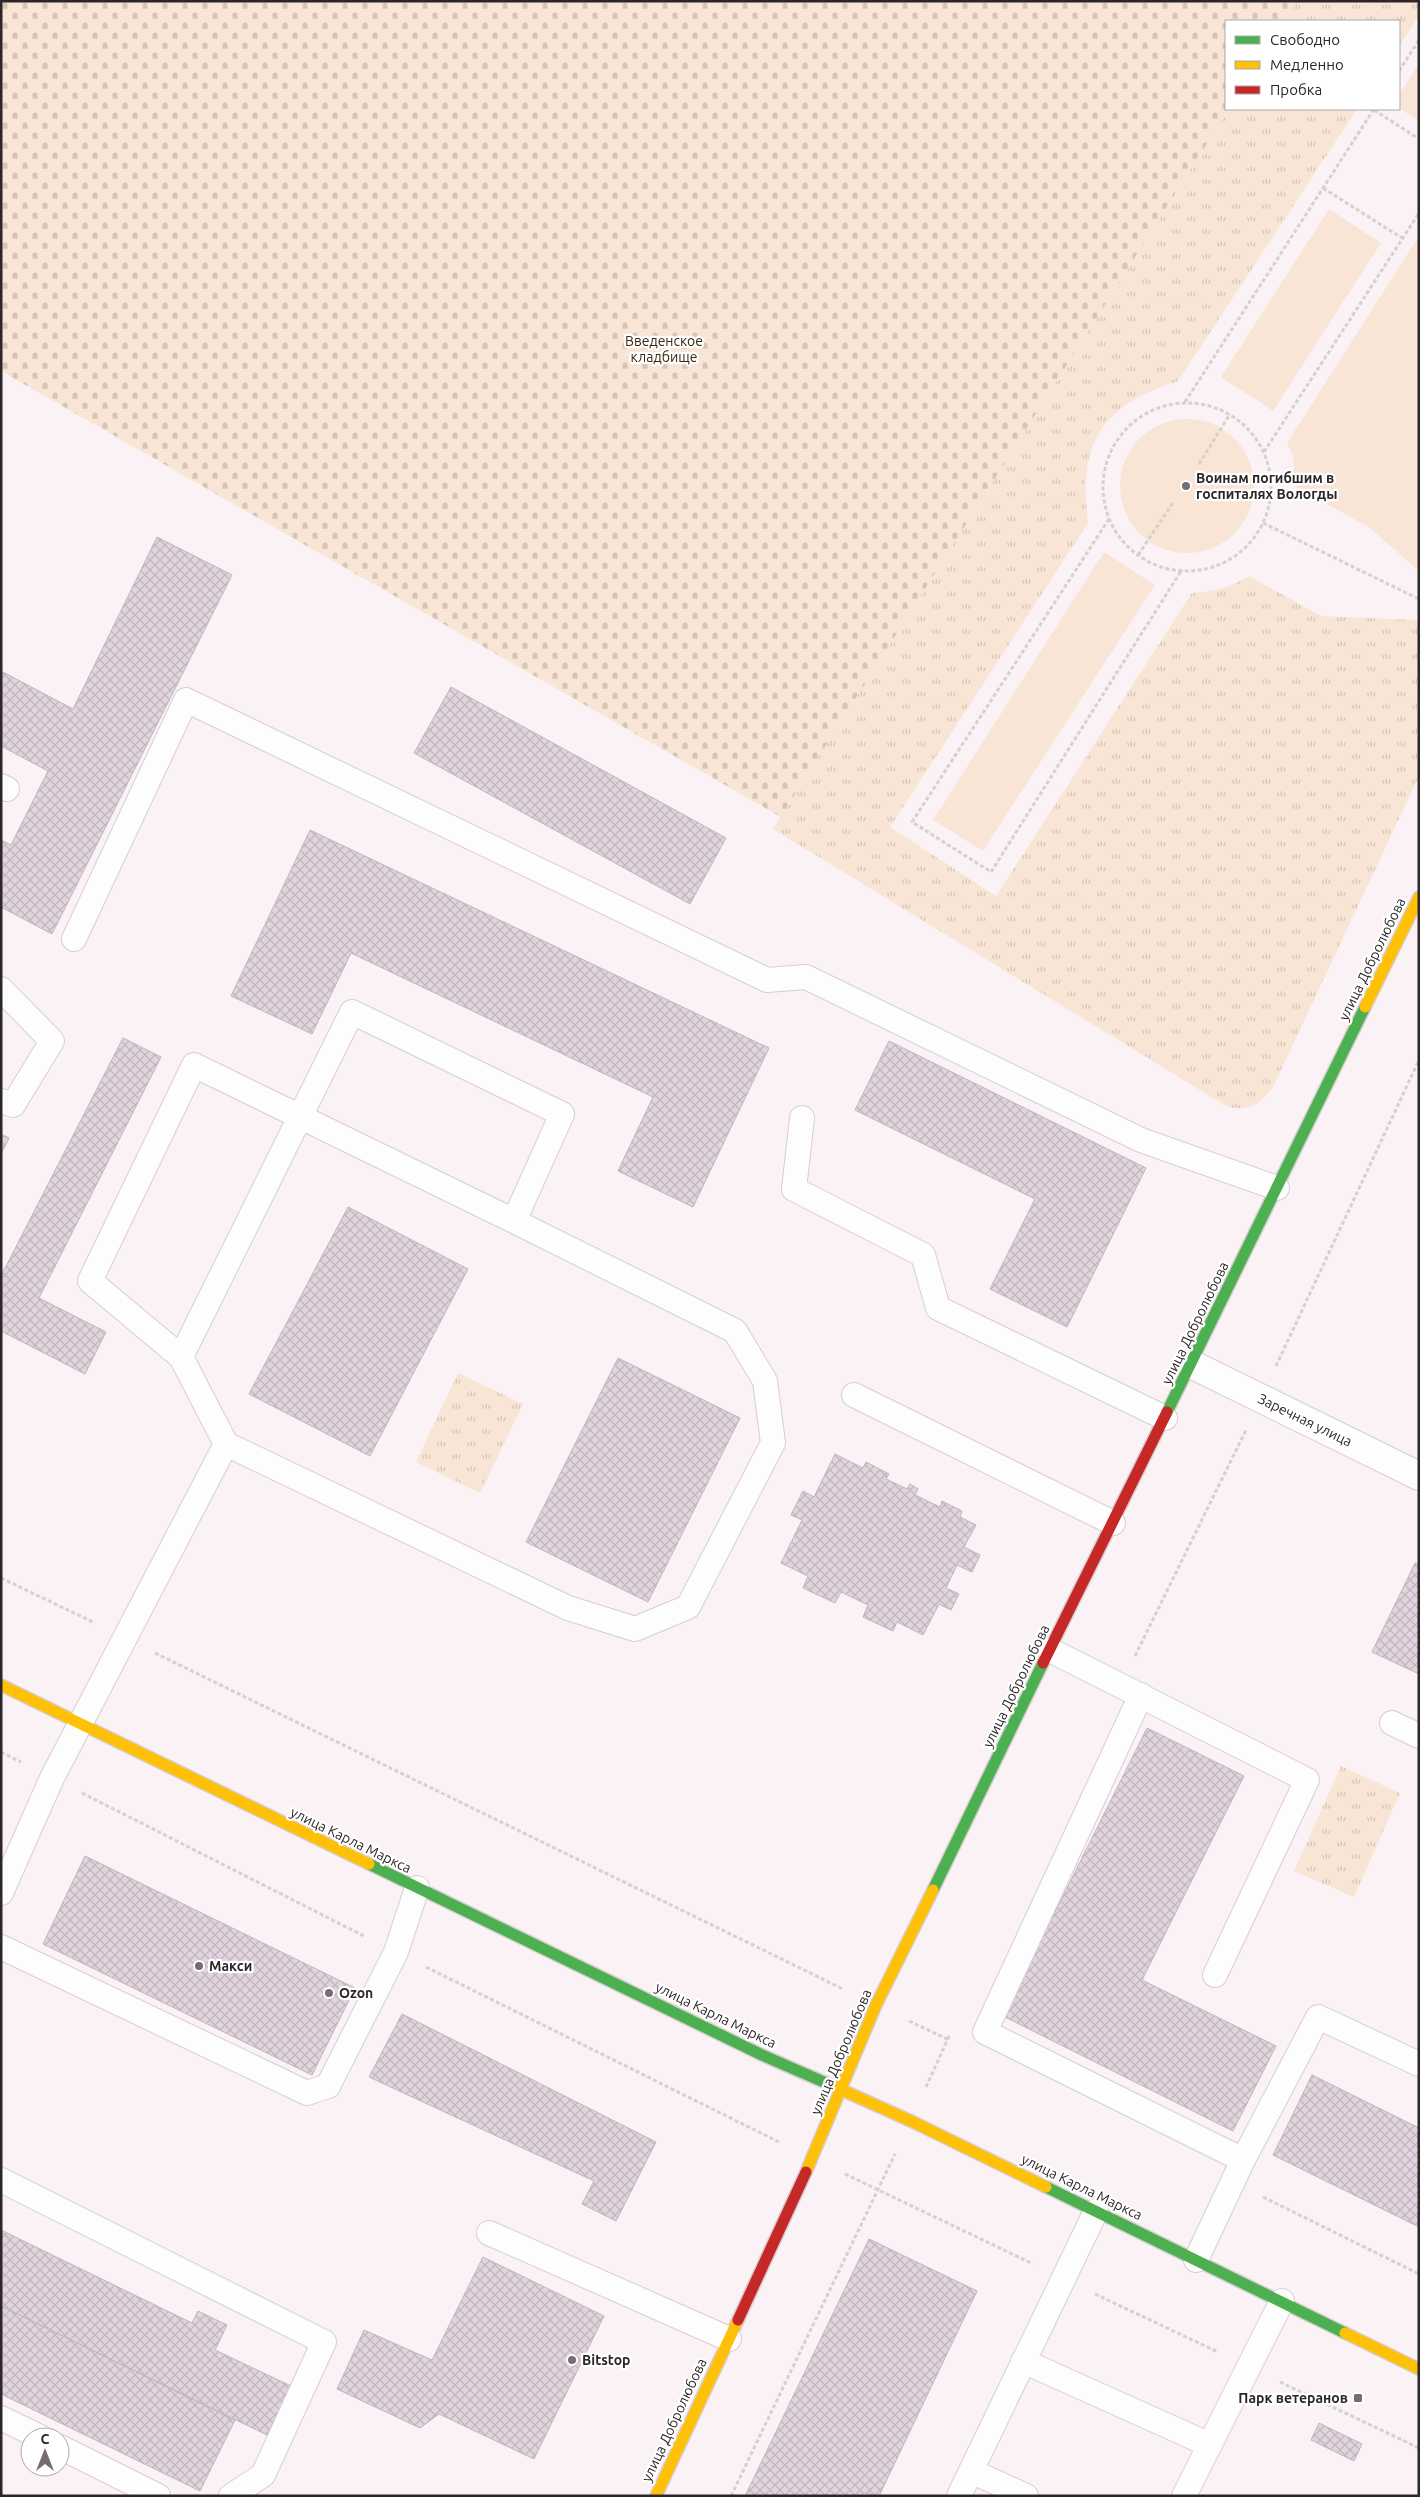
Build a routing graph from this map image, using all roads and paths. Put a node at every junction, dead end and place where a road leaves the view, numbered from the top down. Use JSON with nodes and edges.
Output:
{"nodes":[{"id":1,"x":1419,"y":40,"type":"edge"},
{"id":2,"x":1400,"y":69,"type":"edge"},
{"id":3,"x":1373,"y":110,"type":"edge"},
{"id":4,"x":1376,"y":110,"type":"edge"},
{"id":5,"x":1419,"y":139,"type":"edge"},
{"id":6,"x":1324,"y":188,"type":"junction"},
{"id":7,"x":1419,"y":213,"type":"edge"},
{"id":8,"x":1402,"y":238,"type":"junction"},
{"id":9,"x":1185,"y":402,"type":"junction"},
{"id":10,"x":1230,"y":414,"type":"junction"},
{"id":11,"x":1264,"y":452,"type":"junction"},
{"id":12,"x":1198,"y":464,"type":"dead end"},
{"id":13,"x":1174,"y":504,"type":"dead end"},
{"id":14,"x":1109,"y":519,"type":"junction"},
{"id":15,"x":1263,"y":523,"type":"junction"},
{"id":16,"x":1138,"y":555,"type":"junction"},
{"id":17,"x":1181,"y":571,"type":"junction"},
{"id":18,"x":1419,"y":599,"type":"edge"},
{"id":19,"x":1419,"y":897,"type":"edge"},
{"id":20,"x":74,"y":939,"type":"dead end"},
{"id":21,"x":1,"y":989,"type":"edge"},
{"id":22,"x":1,"y":1101,"type":"edge"},
{"id":23,"x":300,"y":1117,"type":"junction"},
{"id":24,"x":802,"y":1118,"type":"dead end"},
{"id":25,"x":1277,"y":1188,"type":"junction"},
{"id":26,"x":514,"y":1221,"type":"junction"},
{"id":27,"x":181,"y":1357,"type":"junction"},
{"id":28,"x":1191,"y":1364,"type":"junction"},
{"id":29,"x":854,"y":1395,"type":"dead end"},
{"id":30,"x":1165,"y":1418,"type":"junction"},
{"id":31,"x":226,"y":1444,"type":"junction"},
{"id":32,"x":1419,"y":1476,"type":"edge"},
{"id":33,"x":1113,"y":1522,"type":"junction"},
{"id":34,"x":1,"y":1578,"type":"edge"},
{"id":35,"x":125,"y":1638,"type":"junction"},
{"id":36,"x":1050,"y":1650,"type":"junction"},
{"id":37,"x":1,"y":1685,"type":"edge"},
{"id":38,"x":1141,"y":1696,"type":"junction"},
{"id":39,"x":1392,"y":1723,"type":"dead end"},
{"id":40,"x":80,"y":1724,"type":"junction"},
{"id":41,"x":1419,"y":1736,"type":"edge"},
{"id":42,"x":1,"y":1752,"type":"edge"},
{"id":43,"x":52,"y":1778,"type":"junction"},
{"id":44,"x":417,"y":1888,"type":"junction"},
{"id":45,"x":1,"y":1893,"type":"edge"},
{"id":46,"x":1,"y":1947,"type":"edge"},
{"id":47,"x":396,"y":1952,"type":"junction"},
{"id":48,"x":1215,"y":1975,"type":"dead end"},
{"id":49,"x":876,"y":2005,"type":"junction"},
{"id":50,"x":956,"y":2044,"type":"dead end"},
{"id":51,"x":1419,"y":2064,"type":"edge"},
{"id":52,"x":841,"y":2090,"type":"junction"},
{"id":53,"x":812,"y":2159,"type":"junction"},
{"id":54,"x":1243,"y":2160,"type":"junction"},
{"id":55,"x":1,"y":2180,"type":"edge"},
{"id":56,"x":1233,"y":2182,"type":"junction"},
{"id":57,"x":1096,"y":2211,"type":"junction"},
{"id":58,"x":489,"y":2233,"type":"dead end"},
{"id":59,"x":1196,"y":2260,"type":"junction"},
{"id":60,"x":1419,"y":2274,"type":"edge"},
{"id":61,"x":1063,"y":2279,"type":"junction"},
{"id":62,"x":1282,"y":2301,"type":"junction"},
{"id":63,"x":729,"y":2339,"type":"junction"},
{"id":64,"x":1024,"y":2361,"type":"junction"},
{"id":65,"x":1249,"y":2367,"type":"junction"},
{"id":66,"x":1419,"y":2369,"type":"edge"},
{"id":67,"x":1,"y":2418,"type":"edge"},
{"id":68,"x":20,"y":2427,"type":"edge"},
{"id":69,"x":1210,"y":2445,"type":"junction"},
{"id":70,"x":1419,"y":2448,"type":"edge"},
{"id":71,"x":70,"y":2452,"type":"edge"},
{"id":72,"x":971,"y":2472,"type":"junction"},
{"id":73,"x":158,"y":2496,"type":"edge"},
{"id":74,"x":231,"y":2496,"type":"edge"},
{"id":75,"x":656,"y":2496,"type":"edge"},
{"id":76,"x":959,"y":2496,"type":"edge"},
{"id":77,"x":1026,"y":2496,"type":"edge"},
{"id":78,"x":1184,"y":2496,"type":"edge"}],
"edges":[{"from":1,"to":2,"type":"path"},
{"from":3,"to":6,"type":"path"},
{"from":4,"to":5,"type":"path"},
{"from":6,"to":8,"type":"path"},
{"from":6,"to":9,"type":"path"},
{"from":7,"to":8,"type":"path"},
{"from":8,"to":11,"type":"path"},
{"from":9,"to":10,"type":"path"},
{"from":9,"to":14,"type":"path"},
{"from":10,"to":11,"type":"path"},
{"from":10,"to":12,"type":"path"},
{"from":11,"to":15,"type":"path"},
{"from":13,"to":16,"type":"path"},
{"from":14,"to":16,"type":"path"},
{"from":14,"to":17,"type":"path"},
{"from":15,"to":17,"type":"path"},
{"from":15,"to":18,"type":"path"},
{"from":16,"to":17,"type":"path"},
{"from":19,"to":25,"type":"street","name":"улица Добролюбова"},
{"from":20,"to":25,"type":"lane"},
{"from":21,"to":22,"type":"lane"},
{"from":23,"to":26,"type":"lane"},
{"from":23,"to":26,"type":"lane"},
{"from":23,"to":27,"type":"lane"},
{"from":23,"to":27,"type":"lane"},
{"from":24,"to":30,"type":"lane"},
{"from":25,"to":28,"type":"street","name":"улица Добролюбова"},
{"from":26,"to":31,"type":"lane"},
{"from":27,"to":31,"type":"lane"},
{"from":28,"to":30,"type":"street","name":"улица Добролюбова"},
{"from":28,"to":32,"type":"street","name":"Заречная улица"},
{"from":29,"to":33,"type":"lane"},
{"from":30,"to":33,"type":"street","name":"улица Добролюбова"},
{"from":31,"to":35,"type":"lane"},
{"from":33,"to":36,"type":"street","name":"улица Добролюбова"},
{"from":34,"to":35,"type":"path"},
{"from":35,"to":40,"type":"lane"},
{"from":35,"to":49,"type":"path"},
{"from":36,"to":38,"type":"lane"},
{"from":36,"to":49,"type":"street","name":"улица Добролюбова"},
{"from":37,"to":40,"type":"street","name":"улица Карла Маркса"},
{"from":38,"to":48,"type":"lane"},
{"from":38,"to":54,"type":"lane"},
{"from":39,"to":41,"type":"lane"},
{"from":40,"to":43,"type":"lane"},
{"from":40,"to":44,"type":"street","name":"улица Карла Маркса"},
{"from":42,"to":43,"type":"path"},
{"from":43,"to":45,"type":"lane"},
{"from":43,"to":47,"type":"path"},
{"from":44,"to":47,"type":"lane"},
{"from":44,"to":52,"type":"street","name":"улица Карла Маркса"},
{"from":46,"to":47,"type":"lane"},
{"from":47,"to":53,"type":"path"},
{"from":49,"to":50,"type":"path"},
{"from":49,"to":52,"type":"street","name":"улица Добролюбова"},
{"from":51,"to":54,"type":"lane"},
{"from":52,"to":53,"type":"street","name":"улица Добролюбова"},
{"from":52,"to":57,"type":"street","name":"улица Карла Маркса"},
{"from":53,"to":61,"type":"path"},
{"from":53,"to":63,"type":"street","name":"улица Добролюбова"},
{"from":54,"to":56,"type":"lane"},
{"from":55,"to":74,"type":"lane"},
{"from":56,"to":59,"type":"lane"},
{"from":56,"to":60,"type":"path"},
{"from":57,"to":59,"type":"street","name":"улица Карла Маркса"},
{"from":57,"to":61,"type":"lane"},
{"from":58,"to":63,"type":"lane"},
{"from":59,"to":62,"type":"street","name":"улица Карла Маркса"},
{"from":61,"to":64,"type":"lane"},
{"from":61,"to":65,"type":"path"},
{"from":62,"to":65,"type":"lane"},
{"from":62,"to":66,"type":"street","name":"улица Карла Маркса"},
{"from":63,"to":75,"type":"street","name":"улица Добролюбова"},
{"from":64,"to":69,"type":"lane"},
{"from":64,"to":72,"type":"lane"},
{"from":65,"to":69,"type":"lane"},
{"from":65,"to":70,"type":"path"},
{"from":67,"to":68,"type":"lane"},
{"from":69,"to":78,"type":"lane"},
{"from":71,"to":73,"type":"lane"},
{"from":72,"to":76,"type":"lane"},
{"from":72,"to":77,"type":"lane"}]}
